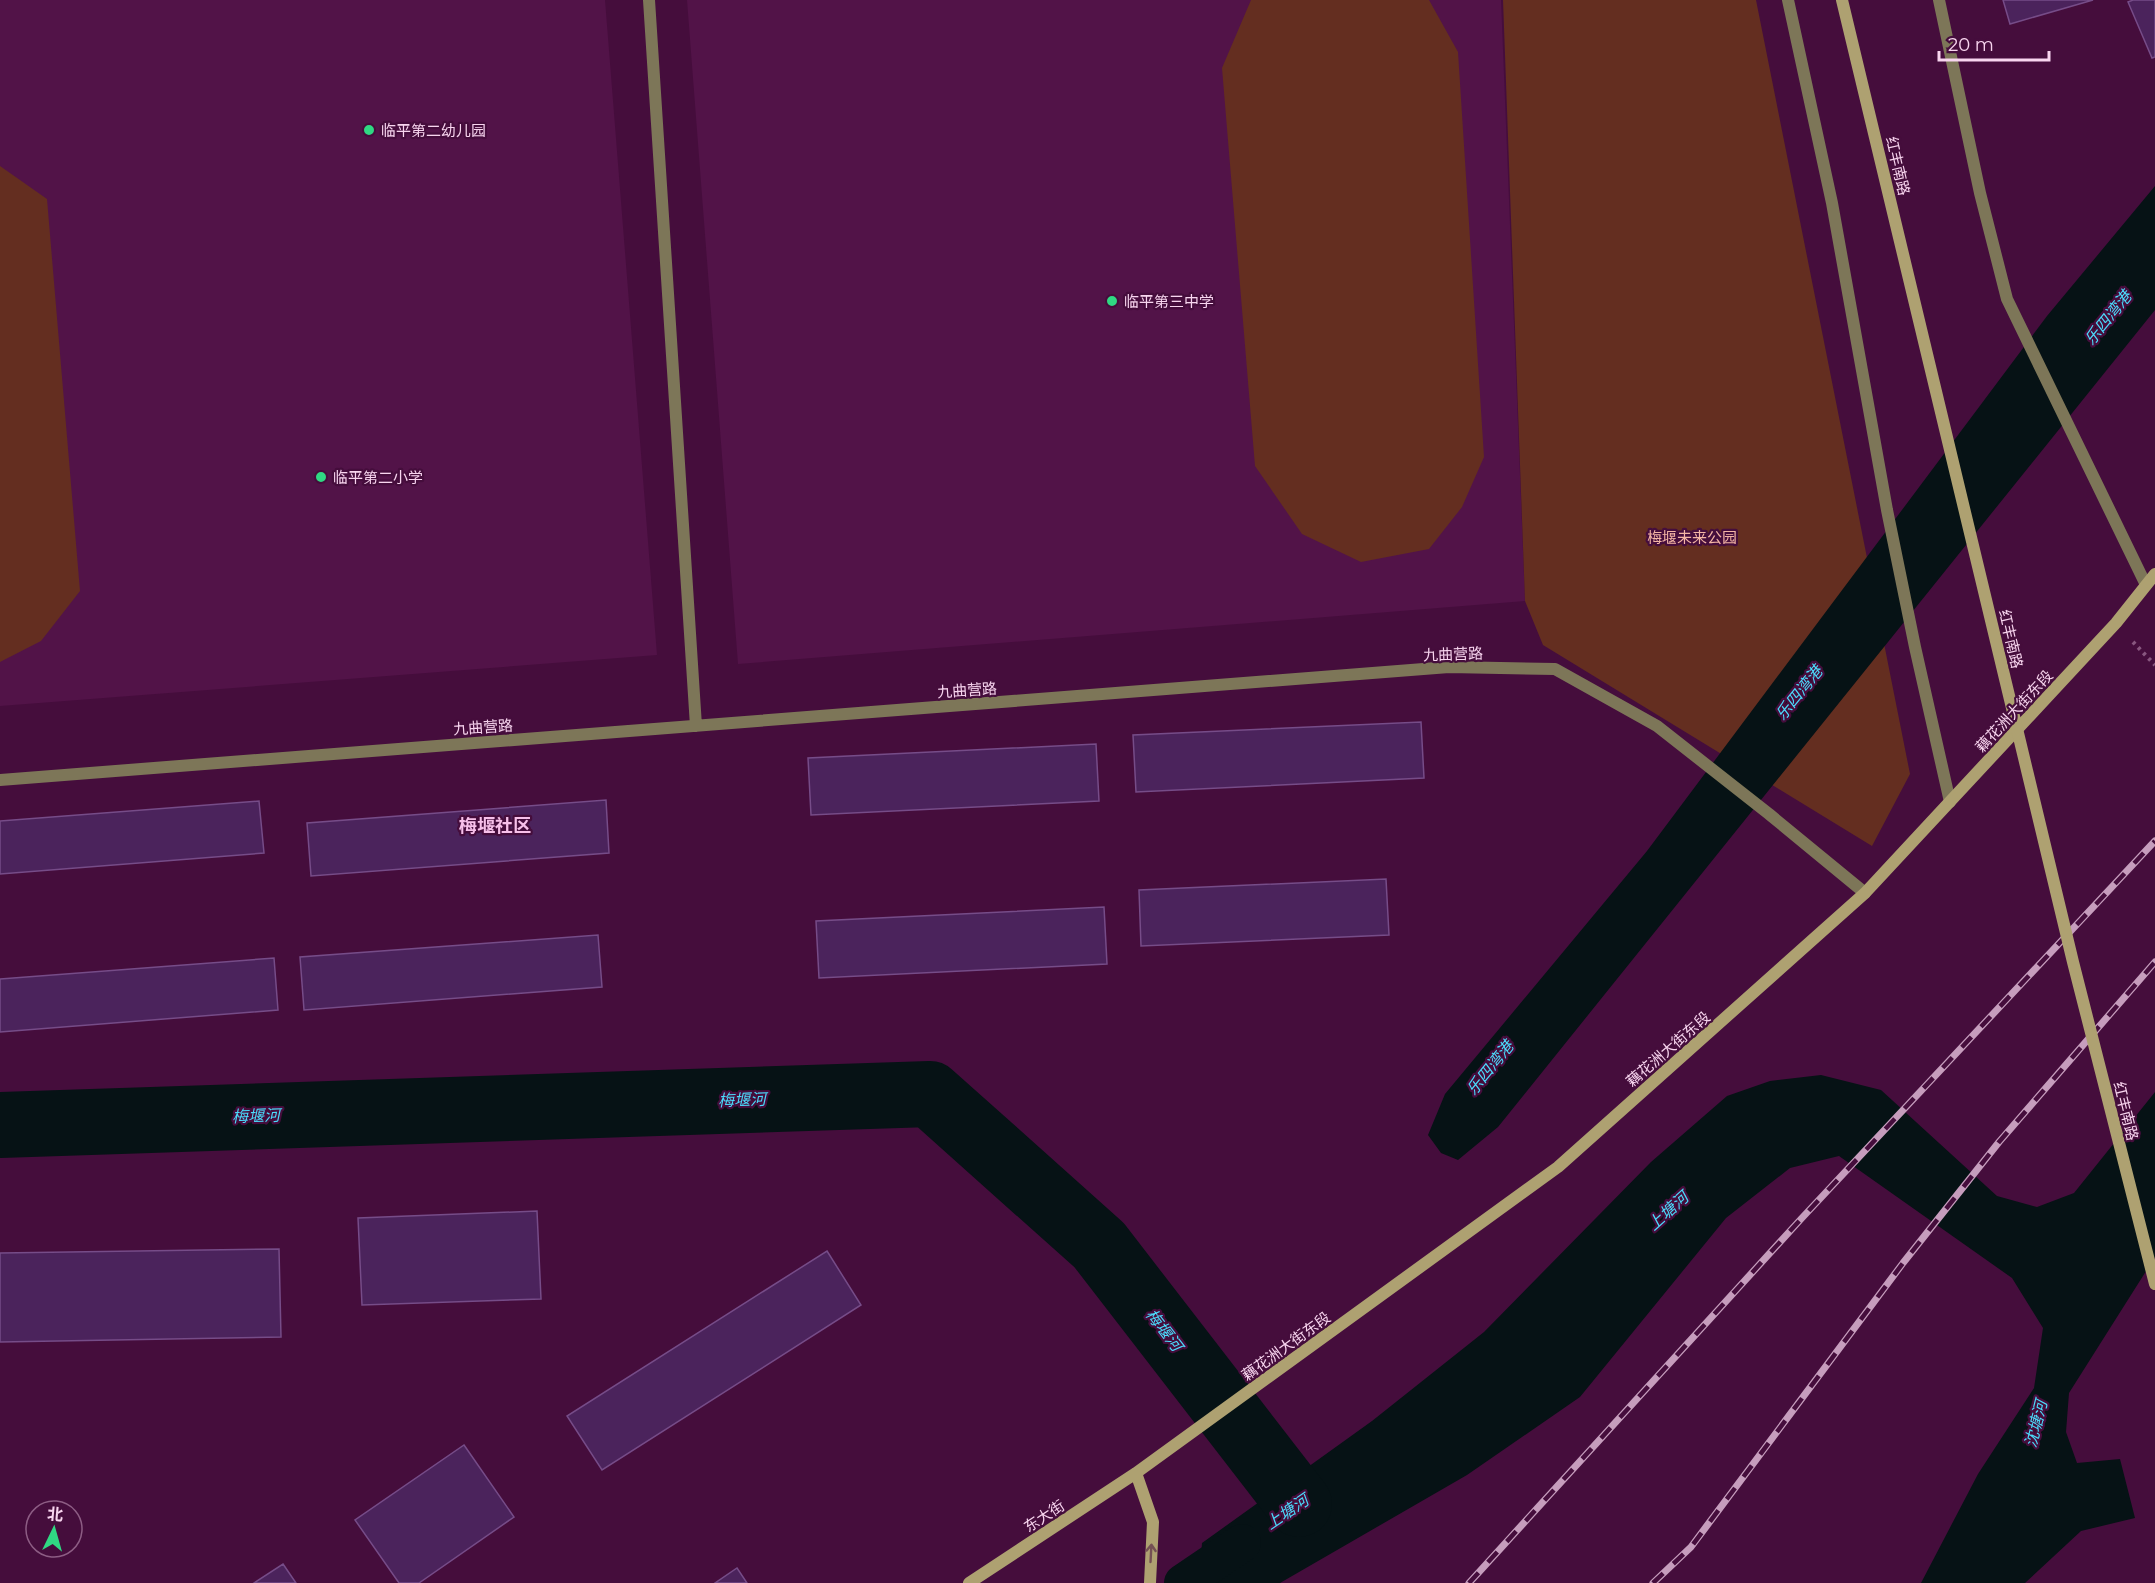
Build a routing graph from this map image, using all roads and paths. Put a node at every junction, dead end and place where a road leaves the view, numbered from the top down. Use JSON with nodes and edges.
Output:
{"nodes":[{"id":1,"x":649,"y":0,"type":"edge"},
{"id":2,"x":1788,"y":0,"type":"edge"},
{"id":3,"x":1842,"y":0,"type":"edge"},
{"id":4,"x":1939,"y":0,"type":"edge"},
{"id":5,"x":2155,"y":574,"type":"edge"},
{"id":6,"x":2146,"y":585,"type":"junction"},
{"id":7,"x":2116,"y":623,"type":"junction"},
{"id":8,"x":2155,"y":665,"type":"edge"},
{"id":9,"x":696,"y":726,"type":"junction"},
{"id":10,"x":0,"y":780,"type":"edge"},
{"id":11,"x":1950,"y":802,"type":"junction"},
{"id":12,"x":1865,"y":893,"type":"junction"},
{"id":13,"x":2155,"y":1284,"type":"edge"},
{"id":14,"x":1137,"y":1472,"type":"junction"},
{"id":15,"x":969,"y":1583,"type":"edge"},
{"id":16,"x":1150,"y":1583,"type":"edge"}],
"edges":[{"from":1,"to":9,"type":"street"},
{"from":2,"to":11,"type":"street"},
{"from":3,"to":13,"type":"street","name":"红丰南路","bridge":true},
{"from":4,"to":6,"type":"street"},
{"from":5,"to":6,"type":"street","name":"藕花洲大街东段"},
{"from":6,"to":7,"type":"street","name":"藕花洲大街东段"},
{"from":7,"to":8,"type":"path"},
{"from":7,"to":11,"type":"street","name":"藕花洲大街东段"},
{"from":9,"to":10,"type":"street","name":"九曲营路"},
{"from":9,"to":12,"type":"street","name":"九曲营路"},
{"from":11,"to":12,"type":"street","name":"藕花洲大街东段"},
{"from":12,"to":14,"type":"street","name":"藕花洲大街东段"},
{"from":14,"to":15,"type":"street","name":"东大街"},
{"from":16,"to":14,"type":"street","one_way":true}]}
